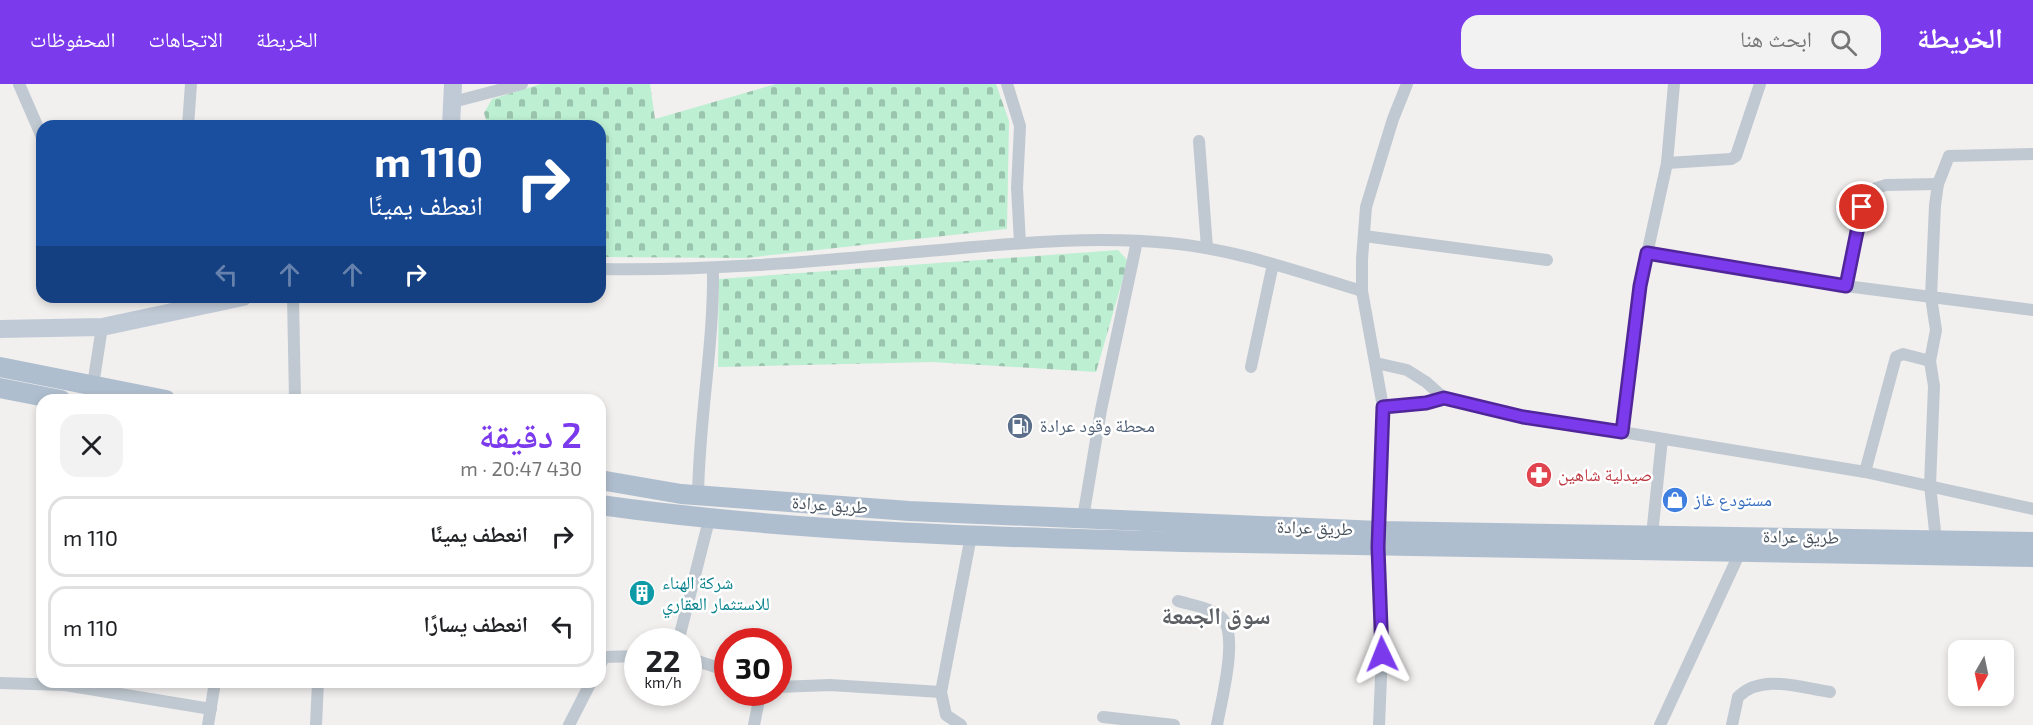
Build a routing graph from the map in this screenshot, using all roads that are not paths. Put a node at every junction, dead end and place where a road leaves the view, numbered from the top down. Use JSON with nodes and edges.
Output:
{"nodes":[{"id":1,"x":19,"y":84,"type":"edge"},
{"id":2,"x":191,"y":84,"type":"edge"},
{"id":3,"x":522,"y":84,"type":"edge"},
{"id":4,"x":1007,"y":84,"type":"edge"},
{"id":5,"x":1407,"y":84,"type":"edge"},
{"id":6,"x":1674,"y":84,"type":"edge"},
{"id":7,"x":1760,"y":84,"type":"edge"},
{"id":8,"x":453,"y":93,"type":"edge"},
{"id":9,"x":188,"y":120,"type":"edge"},
{"id":10,"x":451,"y":120,"type":"edge"},
{"id":11,"x":36,"y":123,"type":"edge"},
{"id":12,"x":1199,"y":141,"type":"dead end"},
{"id":13,"x":2033,"y":154,"type":"edge"},
{"id":14,"x":1667,"y":163,"type":"junction"},
{"id":15,"x":1938,"y":184,"type":"junction"},
{"id":16,"x":1364,"y":236,"type":"junction"},
{"id":17,"x":1137,"y":241,"type":"junction"},
{"id":18,"x":1020,"y":243,"type":"junction"},
{"id":19,"x":1207,"y":248,"type":"junction"},
{"id":20,"x":1647,"y":253,"type":"junction"},
{"id":21,"x":1547,"y":260,"type":"dead end"},
{"id":22,"x":1273,"y":264,"type":"junction"},
{"id":23,"x":606,"y":269,"type":"edge"},
{"id":24,"x":713,"y":269,"type":"junction"},
{"id":25,"x":1846,"y":286,"type":"junction"},
{"id":26,"x":1362,"y":291,"type":"junction"},
{"id":27,"x":1931,"y":297,"type":"junction"},
{"id":28,"x":193,"y":303,"type":"edge"},
{"id":29,"x":293,"y":303,"type":"edge"},
{"id":30,"x":176,"y":305,"type":"edge"},
{"id":31,"x":2033,"y":310,"type":"edge"},
{"id":32,"x":102,"y":327,"type":"junction"},
{"id":33,"x":0,"y":329,"type":"edge"},
{"id":34,"x":1930,"y":361,"type":"junction"},
{"id":35,"x":1376,"y":363,"type":"junction"},
{"id":36,"x":0,"y":367,"type":"edge"},
{"id":37,"x":1251,"y":367,"type":"dead end"},
{"id":38,"x":93,"y":385,"type":"junction"},
{"id":39,"x":0,"y":388,"type":"edge"},
{"id":40,"x":134,"y":394,"type":"edge"},
{"id":41,"x":295,"y":394,"type":"edge"},
{"id":42,"x":36,"y":395,"type":"edge"},
{"id":43,"x":1444,"y":398,"type":"junction"},
{"id":44,"x":1383,"y":407,"type":"junction"},
{"id":45,"x":1622,"y":432,"type":"junction"},
{"id":46,"x":1662,"y":439,"type":"junction"},
{"id":47,"x":1865,"y":472,"type":"junction"},
{"id":48,"x":606,"y":481,"type":"edge"},
{"id":49,"x":1930,"y":485,"type":"junction"},
{"id":50,"x":698,"y":496,"type":"junction"},
{"id":51,"x":606,"y":506,"type":"edge"},
{"id":52,"x":2033,"y":509,"type":"edge"},
{"id":53,"x":1083,"y":518,"type":"junction"},
{"id":54,"x":709,"y":520,"type":"junction"},
{"id":55,"x":1652,"y":535,"type":"junction"},
{"id":56,"x":971,"y":536,"type":"junction"},
{"id":57,"x":1379,"y":539,"type":"junction"},
{"id":58,"x":1936,"y":540,"type":"junction"},
{"id":59,"x":2033,"y":542,"type":"edge"},
{"id":60,"x":1741,"y":550,"type":"junction"},
{"id":61,"x":2033,"y":557,"type":"edge"},
{"id":62,"x":1178,"y":601,"type":"dead end"},
{"id":63,"x":682,"y":628,"type":"edge"},
{"id":64,"x":624,"y":657,"type":"edge"},
{"id":65,"x":606,"y":658,"type":"edge"},
{"id":66,"x":0,"y":683,"type":"edge"},
{"id":67,"x":36,"y":684,"type":"edge"},
{"id":68,"x":792,"y":687,"type":"edge"},
{"id":69,"x":83,"y":688,"type":"edge"},
{"id":70,"x":214,"y":688,"type":"edge"},
{"id":71,"x":318,"y":688,"type":"edge"},
{"id":72,"x":588,"y":688,"type":"edge"},
{"id":73,"x":941,"y":692,"type":"junction"},
{"id":74,"x":1830,"y":692,"type":"dead end"},
{"id":75,"x":758,"y":706,"type":"edge"},
{"id":76,"x":211,"y":709,"type":"junction"},
{"id":77,"x":1103,"y":717,"type":"dead end"},
{"id":78,"x":208,"y":725,"type":"edge"},
{"id":79,"x":316,"y":725,"type":"edge"},
{"id":80,"x":569,"y":725,"type":"edge"},
{"id":81,"x":754,"y":725,"type":"edge"},
{"id":82,"x":961,"y":725,"type":"edge"},
{"id":83,"x":1174,"y":725,"type":"edge"},
{"id":84,"x":1217,"y":725,"type":"edge"},
{"id":85,"x":1379,"y":725,"type":"edge"},
{"id":86,"x":1660,"y":725,"type":"edge"},
{"id":87,"x":1732,"y":725,"type":"edge"}],
"edges":[{"from":1,"to":11,"type":"street"},
{"from":2,"to":9,"type":"street"},
{"from":3,"to":8,"type":"street"},
{"from":4,"to":18,"type":"street"},
{"from":5,"to":16,"type":"street"},
{"from":6,"to":14,"type":"street"},
{"from":7,"to":14,"type":"street"},
{"from":8,"to":10,"type":"street"},
{"from":12,"to":19,"type":"street"},
{"from":13,"to":15,"type":"street"},
{"from":14,"to":20,"type":"street"},
{"from":15,"to":25,"type":"street"},
{"from":15,"to":27,"type":"street"},
{"from":16,"to":21,"type":"street"},
{"from":16,"to":26,"type":"street"},
{"from":17,"to":18,"type":"street"},
{"from":17,"to":19,"type":"street"},
{"from":17,"to":53,"type":"street"},
{"from":18,"to":24,"type":"street"},
{"from":19,"to":22,"type":"street"},
{"from":20,"to":25,"type":"street"},
{"from":20,"to":45,"type":"street"},
{"from":22,"to":26,"type":"street"},
{"from":22,"to":37,"type":"street"},
{"from":23,"to":24,"type":"street"},
{"from":24,"to":50,"type":"street"},
{"from":25,"to":27,"type":"street"},
{"from":26,"to":35,"type":"street"},
{"from":27,"to":31,"type":"street"},
{"from":27,"to":34,"type":"street"},
{"from":28,"to":30,"type":"street"},
{"from":29,"to":41,"type":"street"},
{"from":30,"to":32,"type":"street"},
{"from":32,"to":33,"type":"street"},
{"from":32,"to":38,"type":"street"},
{"from":34,"to":47,"type":"street"},
{"from":34,"to":49,"type":"street"},
{"from":35,"to":43,"type":"street"},
{"from":35,"to":44,"type":"street"},
{"from":36,"to":38,"type":"main road"},
{"from":38,"to":40,"type":"main road"},
{"from":39,"to":42,"type":"main road"},
{"from":43,"to":44,"type":"street"},
{"from":43,"to":45,"type":"street"},
{"from":44,"to":57,"type":"street"},
{"from":45,"to":46,"type":"street"},
{"from":46,"to":47,"type":"street"},
{"from":46,"to":55,"type":"street"},
{"from":47,"to":49,"type":"street"},
{"from":48,"to":50,"type":"main road","name":"طريق عرادة"},
{"from":49,"to":52,"type":"street"},
{"from":49,"to":58,"type":"street"},
{"from":50,"to":53,"type":"main road","name":"طريق عرادة"},
{"from":51,"to":54,"type":"main road","name":"طريق عرادة"},
{"from":53,"to":57,"type":"main road","name":"طريق عرادة"},
{"from":54,"to":56,"type":"main road","name":"طريق عرادة"},
{"from":54,"to":63,"type":"street"},
{"from":55,"to":57,"type":"main road","name":"طريق عرادة"},
{"from":55,"to":58,"type":"main road","name":"طريق عرادة"},
{"from":56,"to":57,"type":"main road","name":"طريق عرادة"},
{"from":56,"to":73,"type":"street"},
{"from":57,"to":60,"type":"main road","name":"طريق عرادة"},
{"from":57,"to":85,"type":"street"},
{"from":58,"to":59,"type":"main road","name":"طريق عرادة"},
{"from":60,"to":61,"type":"main road","name":"طريق عرادة"},
{"from":60,"to":86,"type":"street"},
{"from":62,"to":84,"type":"street"},
{"from":64,"to":65,"type":"street"},
{"from":66,"to":67,"type":"street"},
{"from":68,"to":73,"type":"street"},
{"from":69,"to":76,"type":"street"},
{"from":70,"to":76,"type":"street"},
{"from":71,"to":79,"type":"street"},
{"from":72,"to":80,"type":"street"},
{"from":73,"to":82,"type":"street"},
{"from":74,"to":87,"type":"street"},
{"from":75,"to":81,"type":"street"},
{"from":76,"to":78,"type":"street"},
{"from":77,"to":83,"type":"street"}]}
